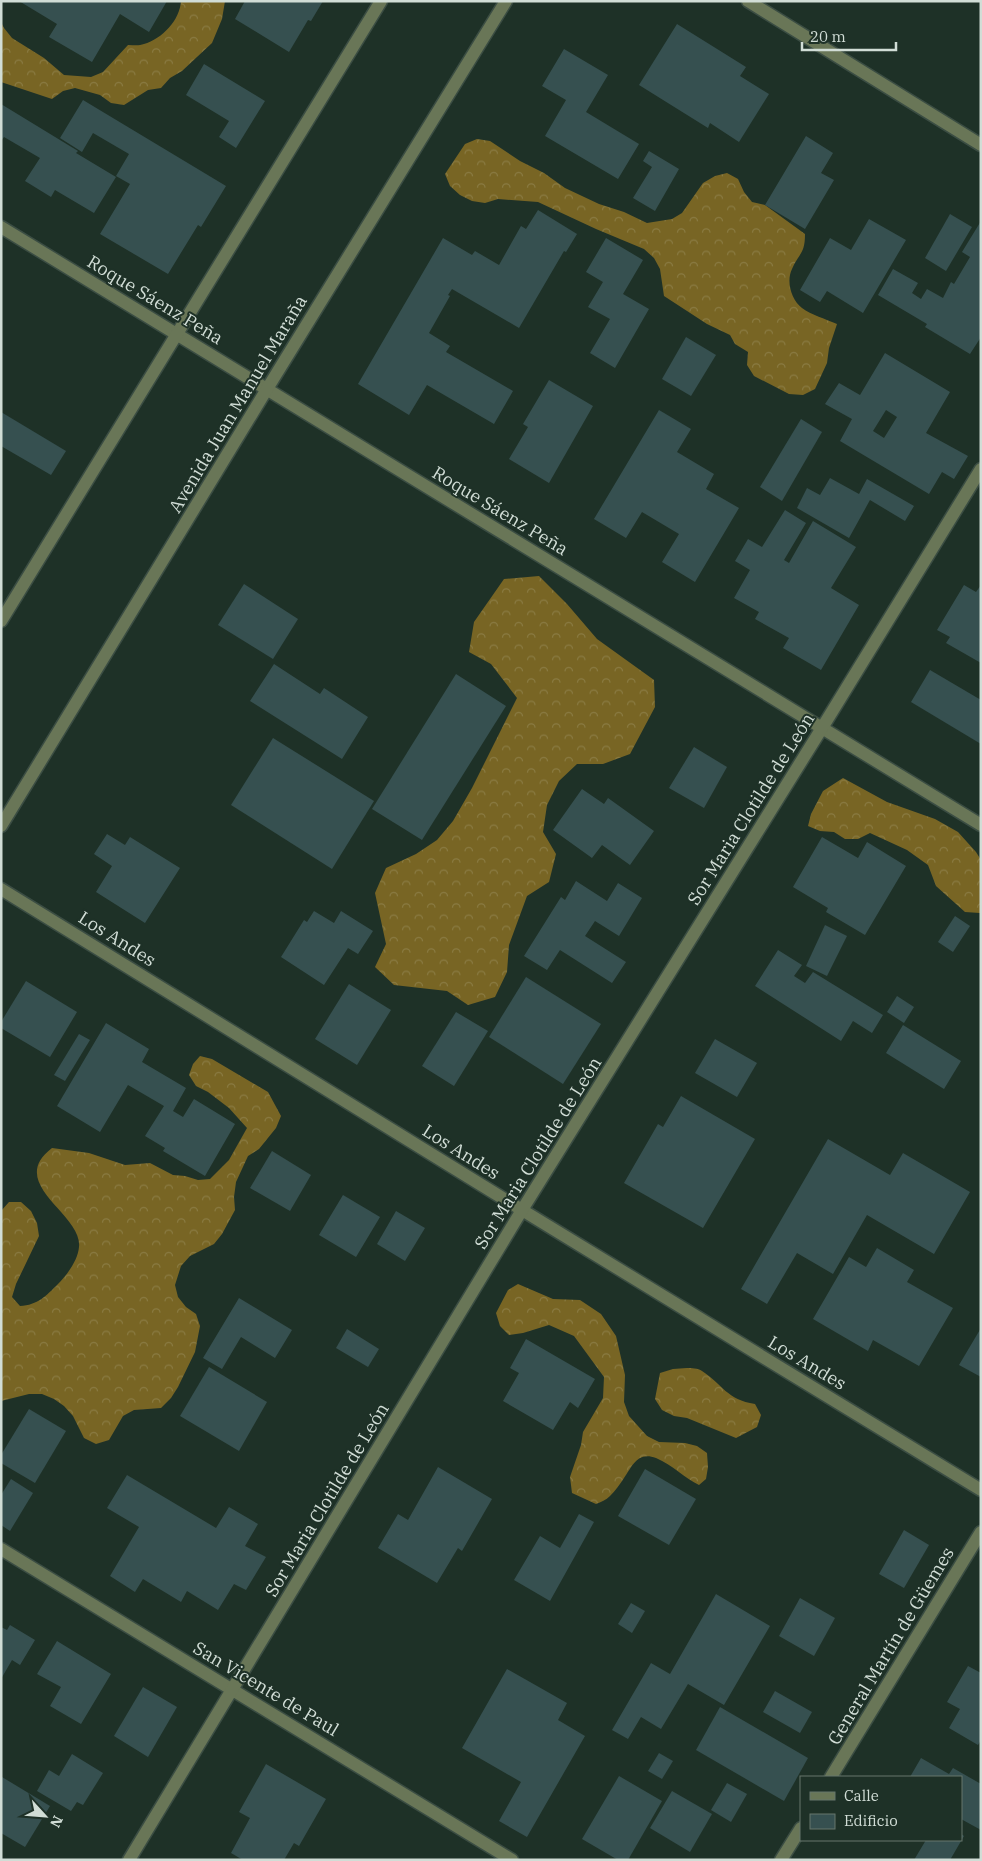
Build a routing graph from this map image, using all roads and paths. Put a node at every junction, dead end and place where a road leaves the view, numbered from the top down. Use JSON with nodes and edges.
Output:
{"nodes":[{"id":1,"x":381,"y":1,"type":"edge"},
{"id":2,"x":506,"y":1,"type":"edge"},
{"id":3,"x":748,"y":1,"type":"edge"},
{"id":4,"x":981,"y":145,"type":"edge"},
{"id":5,"x":1,"y":227,"type":"edge"},
{"id":6,"x":177,"y":334,"type":"junction"},
{"id":7,"x":267,"y":389,"type":"junction"},
{"id":8,"x":981,"y":469,"type":"edge"},
{"id":9,"x":1,"y":621,"type":"edge"},
{"id":10,"x":822,"y":728,"type":"junction"},
{"id":11,"x":981,"y":825,"type":"edge"},
{"id":12,"x":1,"y":826,"type":"edge"},
{"id":13,"x":1,"y":889,"type":"edge"},
{"id":14,"x":522,"y":1210,"type":"junction"},
{"id":15,"x":981,"y":1490,"type":"edge"},
{"id":16,"x":981,"y":1532,"type":"edge"},
{"id":17,"x":1,"y":1549,"type":"edge"},
{"id":18,"x":233,"y":1690,"type":"junction"},
{"id":19,"x":832,"y":1776,"type":"edge"},
{"id":20,"x":800,"y":1830,"type":"edge"},
{"id":21,"x":129,"y":1860,"type":"edge"},
{"id":22,"x":512,"y":1860,"type":"edge"},
{"id":23,"x":781,"y":1860,"type":"edge"}],
"edges":[{"from":1,"to":6,"type":"street"},
{"from":2,"to":7,"type":"street","name":"Avenida Juan Manuel Maraña"},
{"from":3,"to":4,"type":"street"},
{"from":5,"to":6,"type":"street","name":"Roque Sáenz Peña"},
{"from":6,"to":7,"type":"street","name":"Roque Sáenz Peña"},
{"from":6,"to":9,"type":"street"},
{"from":7,"to":10,"type":"street","name":"Roque Sáenz Peña"},
{"from":7,"to":12,"type":"street","name":"Avenida Juan Manuel Maraña"},
{"from":8,"to":10,"type":"street","name":"Sor Maria Clotilde de León"},
{"from":10,"to":11,"type":"street","name":"Roque Sáenz Peña"},
{"from":10,"to":14,"type":"street","name":"Sor Maria Clotilde de León"},
{"from":13,"to":14,"type":"street","name":"Los Andes"},
{"from":14,"to":15,"type":"street","name":"Los Andes"},
{"from":14,"to":18,"type":"street","name":"Sor Maria Clotilde de León"},
{"from":16,"to":19,"type":"street","name":"General Martín de Güemes"},
{"from":17,"to":18,"type":"street","name":"San Vicente de Paul"},
{"from":18,"to":21,"type":"street","name":"Sor Maria Clotilde de León"},
{"from":18,"to":22,"type":"street","name":"San Vicente de Paul"},
{"from":20,"to":23,"type":"street"}]}
